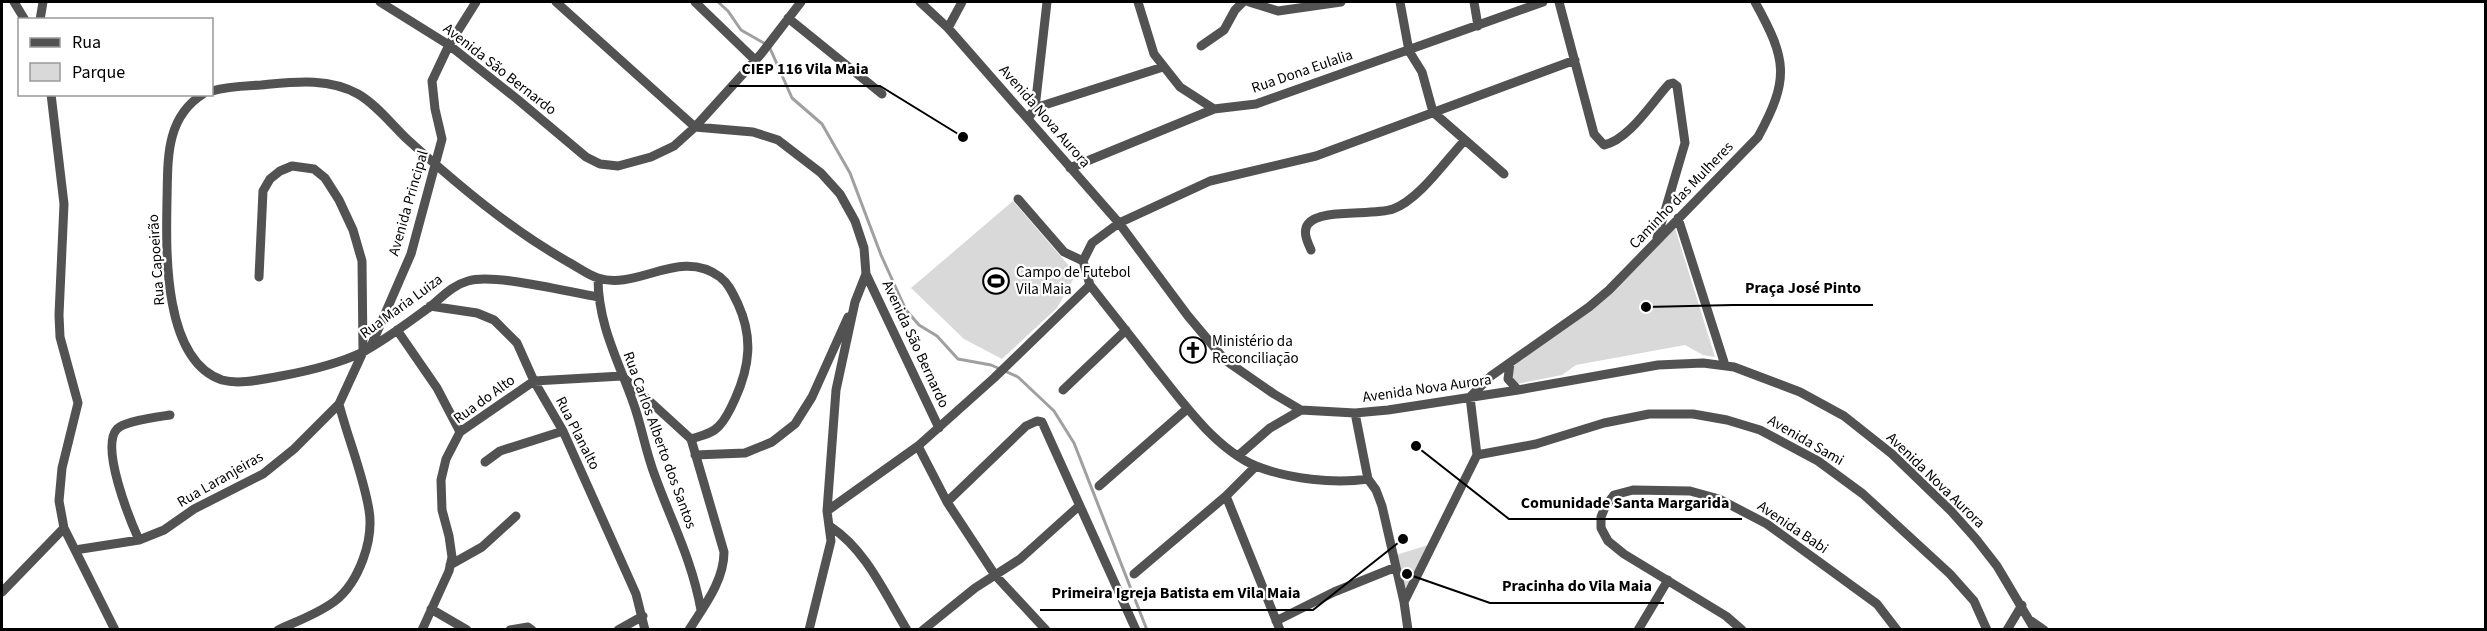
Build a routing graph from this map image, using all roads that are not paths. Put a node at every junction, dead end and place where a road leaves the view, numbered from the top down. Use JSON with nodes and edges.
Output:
{"nodes":[{"id":1,"x":14,"y":2,"type":"edge"},
{"id":2,"x":43,"y":2,"type":"edge"},
{"id":3,"x":380,"y":2,"type":"edge"},
{"id":4,"x":476,"y":2,"type":"edge"},
{"id":5,"x":556,"y":2,"type":"edge"},
{"id":6,"x":695,"y":2,"type":"edge"},
{"id":7,"x":801,"y":2,"type":"edge"},
{"id":8,"x":920,"y":2,"type":"edge"},
{"id":9,"x":962,"y":2,"type":"edge"},
{"id":10,"x":1047,"y":2,"type":"edge"},
{"id":11,"x":1138,"y":2,"type":"edge"},
{"id":12,"x":1243,"y":2,"type":"edge"},
{"id":13,"x":1249,"y":2,"type":"edge"},
{"id":14,"x":1341,"y":2,"type":"edge"},
{"id":15,"x":1400,"y":2,"type":"edge"},
{"id":16,"x":1474,"y":2,"type":"edge"},
{"id":17,"x":1543,"y":2,"type":"edge"},
{"id":18,"x":1558,"y":2,"type":"edge"},
{"id":19,"x":1755,"y":2,"type":"edge"},
{"id":20,"x":24,"y":18,"type":"edge"},
{"id":21,"x":40,"y":18,"type":"edge"},
{"id":22,"x":788,"y":18,"type":"junction"},
{"id":23,"x":1478,"y":26,"type":"junction"},
{"id":24,"x":948,"y":28,"type":"junction"},
{"id":25,"x":449,"y":45,"type":"junction"},
{"id":26,"x":1201,"y":46,"type":"dead end"},
{"id":27,"x":1409,"y":51,"type":"junction"},
{"id":28,"x":758,"y":57,"type":"junction"},
{"id":29,"x":1575,"y":60,"type":"junction"},
{"id":30,"x":1163,"y":67,"type":"junction"},
{"id":31,"x":213,"y":91,"type":"edge"},
{"id":32,"x":882,"y":94,"type":"dead end"},
{"id":33,"x":51,"y":96,"type":"edge"},
{"id":34,"x":200,"y":96,"type":"edge"},
{"id":35,"x":1035,"y":108,"type":"junction"},
{"id":36,"x":1214,"y":110,"type":"junction"},
{"id":37,"x":1433,"y":112,"type":"junction"},
{"id":38,"x":1028,"y":119,"type":"junction"},
{"id":39,"x":695,"y":127,"type":"junction"},
{"id":40,"x":1465,"y":140,"type":"junction"},
{"id":41,"x":434,"y":163,"type":"junction"},
{"id":42,"x":1070,"y":168,"type":"junction"},
{"id":43,"x":1504,"y":174,"type":"dead end"},
{"id":44,"x":1018,"y":199,"type":"dead end"},
{"id":45,"x":1678,"y":218,"type":"junction"},
{"id":46,"x":1119,"y":223,"type":"junction"},
{"id":47,"x":1656,"y":240,"type":"junction"},
{"id":48,"x":1311,"y":250,"type":"dead end"},
{"id":49,"x":1083,"y":261,"type":"junction"},
{"id":50,"x":866,"y":274,"type":"junction"},
{"id":51,"x":259,"y":277,"type":"dead end"},
{"id":52,"x":598,"y":278,"type":"junction"},
{"id":53,"x":1090,"y":285,"type":"junction"},
{"id":54,"x":598,"y":297,"type":"junction"},
{"id":55,"x":855,"y":302,"type":"junction"},
{"id":56,"x":430,"y":306,"type":"junction"},
{"id":57,"x":397,"y":330,"type":"junction"},
{"id":58,"x":1126,"y":330,"type":"junction"},
{"id":59,"x":367,"y":349,"type":"junction"},
{"id":60,"x":1509,"y":363,"type":"junction"},
{"id":61,"x":1725,"y":365,"type":"junction"},
{"id":62,"x":622,"y":376,"type":"junction"},
{"id":63,"x":534,"y":381,"type":"junction"},
{"id":64,"x":1063,"y":390,"type":"dead end"},
{"id":65,"x":1518,"y":390,"type":"junction"},
{"id":66,"x":1470,"y":397,"type":"junction"},
{"id":67,"x":339,"y":404,"type":"junction"},
{"id":68,"x":1187,"y":409,"type":"junction"},
{"id":69,"x":1301,"y":410,"type":"junction"},
{"id":70,"x":1355,"y":413,"type":"junction"},
{"id":71,"x":170,"y":415,"type":"dead end"},
{"id":72,"x":939,"y":428,"type":"junction"},
{"id":73,"x":563,"y":431,"type":"junction"},
{"id":74,"x":460,"y":432,"type":"junction"},
{"id":75,"x":690,"y":439,"type":"junction"},
{"id":76,"x":918,"y":446,"type":"junction"},
{"id":77,"x":695,"y":455,"type":"junction"},
{"id":78,"x":1239,"y":455,"type":"junction"},
{"id":79,"x":1477,"y":455,"type":"junction"},
{"id":80,"x":485,"y":462,"type":"dead end"},
{"id":81,"x":1256,"y":466,"type":"junction"},
{"id":82,"x":1368,"y":479,"type":"junction"},
{"id":83,"x":1099,"y":486,"type":"dead end"},
{"id":84,"x":1226,"y":496,"type":"junction"},
{"id":85,"x":947,"y":502,"type":"junction"},
{"id":86,"x":1079,"y":506,"type":"junction"},
{"id":87,"x":827,"y":511,"type":"junction"},
{"id":88,"x":516,"y":516,"type":"dead end"},
{"id":89,"x":831,"y":527,"type":"junction"},
{"id":90,"x":64,"y":528,"type":"junction"},
{"id":91,"x":139,"y":540,"type":"junction"},
{"id":92,"x":75,"y":550,"type":"junction"},
{"id":93,"x":450,"y":565,"type":"junction"},
{"id":94,"x":1396,"y":567,"type":"junction"},
{"id":95,"x":1134,"y":574,"type":"dead end"},
{"id":96,"x":995,"y":575,"type":"junction"},
{"id":97,"x":1668,"y":580,"type":"junction"},
{"id":98,"x":2,"y":592,"type":"edge"},
{"id":99,"x":1404,"y":602,"type":"junction"},
{"id":100,"x":2022,"y":605,"type":"junction"},
{"id":101,"x":431,"y":609,"type":"junction"},
{"id":102,"x":701,"y":610,"type":"junction"},
{"id":103,"x":643,"y":616,"type":"junction"},
{"id":104,"x":1278,"y":625,"type":"edge"},
{"id":105,"x":2033,"y":625,"type":"edge"},
{"id":106,"x":115,"y":630,"type":"edge"},
{"id":107,"x":278,"y":630,"type":"edge"},
{"id":108,"x":422,"y":630,"type":"edge"},
{"id":109,"x":467,"y":630,"type":"edge"},
{"id":110,"x":510,"y":630,"type":"edge"},
{"id":111,"x":532,"y":630,"type":"edge"},
{"id":112,"x":618,"y":630,"type":"edge"},
{"id":113,"x":645,"y":630,"type":"edge"},
{"id":114,"x":689,"y":630,"type":"edge"},
{"id":115,"x":809,"y":630,"type":"edge"},
{"id":116,"x":907,"y":630,"type":"edge"},
{"id":117,"x":923,"y":630,"type":"edge"},
{"id":118,"x":1046,"y":630,"type":"edge"},
{"id":119,"x":1136,"y":630,"type":"edge"},
{"id":120,"x":1408,"y":630,"type":"edge"},
{"id":121,"x":1638,"y":630,"type":"edge"},
{"id":122,"x":1742,"y":630,"type":"edge"},
{"id":123,"x":1898,"y":630,"type":"edge"},
{"id":124,"x":1987,"y":630,"type":"edge"},
{"id":125,"x":2007,"y":630,"type":"edge"},
{"id":126,"x":2044,"y":630,"type":"edge"}],
"edges":[{"from":1,"to":20,"type":"street"},
{"from":2,"to":21,"type":"street"},
{"from":3,"to":25,"type":"street","name":"Avenida São Bernardo"},
{"from":4,"to":25,"type":"street","name":"Avenida Principal"},
{"from":5,"to":39,"type":"street"},
{"from":6,"to":28,"type":"street"},
{"from":7,"to":22,"type":"street","name":"Avenida São Bernardo"},
{"from":8,"to":24,"type":"street","name":"Avenida Nova Aurora"},
{"from":9,"to":24,"type":"street"},
{"from":10,"to":35,"type":"street"},
{"from":11,"to":30,"type":"street"},
{"from":12,"to":26,"type":"street"},
{"from":13,"to":14,"type":"street"},
{"from":15,"to":27,"type":"street"},
{"from":16,"to":23,"type":"street"},
{"from":17,"to":23,"type":"street","name":"Rua Dona Eulalia"},
{"from":18,"to":29,"type":"street"},
{"from":19,"to":45,"type":"street","name":"Caminho das Mulheres"},
{"from":22,"to":28,"type":"street","name":"Avenida São Bernardo"},
{"from":22,"to":32,"type":"street"},
{"from":23,"to":27,"type":"street","name":"Rua Dona Eulalia"},
{"from":24,"to":38,"type":"street","name":"Avenida Nova Aurora"},
{"from":25,"to":39,"type":"street","name":"Avenida São Bernardo"},
{"from":25,"to":41,"type":"street","name":"Avenida Principal"},
{"from":27,"to":36,"type":"street","name":"Rua Dona Eulalia"},
{"from":27,"to":37,"type":"street"},
{"from":28,"to":39,"type":"street","name":"Avenida São Bernardo"},
{"from":29,"to":37,"type":"street"},
{"from":29,"to":47,"type":"street"},
{"from":30,"to":35,"type":"street"},
{"from":30,"to":36,"type":"street"},
{"from":31,"to":41,"type":"street"},
{"from":33,"to":90,"type":"street"},
{"from":34,"to":59,"type":"street","name":"Rua Capoeirão"},
{"from":35,"to":38,"type":"street"},
{"from":36,"to":42,"type":"street","name":"Rua Dona Eulalia"},
{"from":37,"to":40,"type":"street"},
{"from":37,"to":46,"type":"street"},
{"from":38,"to":42,"type":"street","name":"Avenida Nova Aurora"},
{"from":39,"to":50,"type":"street","name":"Avenida São Bernardo"},
{"from":40,"to":43,"type":"street"},
{"from":40,"to":48,"type":"street"},
{"from":41,"to":52,"type":"street"},
{"from":41,"to":59,"type":"street","name":"Avenida Principal"},
{"from":42,"to":46,"type":"street","name":"Avenida Nova Aurora"},
{"from":44,"to":49,"type":"street"},
{"from":45,"to":47,"type":"street","name":"Caminho das Mulheres"},
{"from":45,"to":61,"type":"street"},
{"from":46,"to":49,"type":"street"},
{"from":46,"to":69,"type":"street","name":"Avenida Nova Aurora"},
{"from":47,"to":60,"type":"street","name":"Caminho das Mulheres"},
{"from":49,"to":53,"type":"street"},
{"from":50,"to":55,"type":"street"},
{"from":50,"to":72,"type":"street","name":"Avenida São Bernardo"},
{"from":51,"to":59,"type":"street"},
{"from":52,"to":54,"type":"street","name":"Rua Carlos Alberto dos Santos"},
{"from":52,"to":75,"type":"street"},
{"from":53,"to":58,"type":"street"},
{"from":53,"to":72,"type":"street"},
{"from":54,"to":56,"type":"street","name":"Rua Maria Luiza"},
{"from":54,"to":62,"type":"street","name":"Rua Carlos Alberto dos Santos"},
{"from":55,"to":77,"type":"street"},
{"from":55,"to":87,"type":"street"},
{"from":56,"to":57,"type":"street","name":"Rua Maria Luiza"},
{"from":56,"to":63,"type":"street","name":"Rua Planalto"},
{"from":57,"to":59,"type":"street","name":"Rua Maria Luiza"},
{"from":57,"to":74,"type":"street"},
{"from":58,"to":64,"type":"street"},
{"from":58,"to":68,"type":"street"},
{"from":59,"to":67,"type":"street","name":"Rua Laranjeiras"},
{"from":60,"to":65,"type":"street"},
{"from":60,"to":66,"type":"street","name":"Caminho das Mulheres"},
{"from":61,"to":65,"type":"street","name":"Avenida Nova Aurora"},
{"from":61,"to":100,"type":"street","name":"Avenida Nova Aurora"},
{"from":62,"to":63,"type":"street","name":"Rua do Alto"},
{"from":62,"to":75,"type":"street"},
{"from":62,"to":102,"type":"street","name":"Rua Carlos Alberto dos Santos"},
{"from":63,"to":73,"type":"street","name":"Rua Planalto"},
{"from":63,"to":74,"type":"street","name":"Rua do Alto"},
{"from":65,"to":66,"type":"street","name":"Avenida Nova Aurora"},
{"from":66,"to":70,"type":"street","name":"Avenida Nova Aurora"},
{"from":66,"to":79,"type":"street"},
{"from":67,"to":91,"type":"street","name":"Rua Laranjeiras"},
{"from":67,"to":107,"type":"street"},
{"from":68,"to":78,"type":"street"},
{"from":68,"to":83,"type":"street"},
{"from":69,"to":70,"type":"street","name":"Avenida Nova Aurora"},
{"from":69,"to":78,"type":"street"},
{"from":70,"to":82,"type":"street"},
{"from":71,"to":91,"type":"street"},
{"from":72,"to":76,"type":"street"},
{"from":73,"to":80,"type":"street"},
{"from":73,"to":103,"type":"street","name":"Rua Planalto"},
{"from":74,"to":93,"type":"street","name":"Rua do Alto"},
{"from":75,"to":77,"type":"street"},
{"from":76,"to":85,"type":"street"},
{"from":76,"to":87,"type":"street"},
{"from":77,"to":102,"type":"street"},
{"from":78,"to":81,"type":"street"},
{"from":79,"to":99,"type":"street"},
{"from":79,"to":124,"type":"street","name":"Avenida Sami"},
{"from":81,"to":82,"type":"street"},
{"from":81,"to":84,"type":"street"},
{"from":82,"to":94,"type":"street"},
{"from":84,"to":95,"type":"street"},
{"from":84,"to":104,"type":"street"},
{"from":85,"to":86,"type":"street"},
{"from":85,"to":96,"type":"street"},
{"from":86,"to":96,"type":"street"},
{"from":86,"to":119,"type":"street"},
{"from":87,"to":89,"type":"street"},
{"from":88,"to":93,"type":"street"},
{"from":89,"to":115,"type":"street"},
{"from":89,"to":116,"type":"street"},
{"from":90,"to":92,"type":"street"},
{"from":90,"to":98,"type":"street"},
{"from":91,"to":92,"type":"street","name":"Rua Laranjeiras"},
{"from":92,"to":106,"type":"street"},
{"from":93,"to":101,"type":"street","name":"Rua do Alto"},
{"from":94,"to":99,"type":"street"},
{"from":94,"to":104,"type":"street"},
{"from":96,"to":117,"type":"street"},
{"from":96,"to":118,"type":"street"},
{"from":97,"to":121,"type":"street"},
{"from":97,"to":122,"type":"street","name":"Avenida Babi"},
{"from":97,"to":123,"type":"street","name":"Avenida Babi"},
{"from":99,"to":120,"type":"street"},
{"from":100,"to":105,"type":"street","name":"Avenida Nova Aurora"},
{"from":100,"to":125,"type":"street"},
{"from":101,"to":108,"type":"street","name":"Rua do Alto"},
{"from":101,"to":109,"type":"street"},
{"from":102,"to":114,"type":"street"},
{"from":103,"to":112,"type":"street"},
{"from":103,"to":113,"type":"street","name":"Rua Planalto"},
{"from":105,"to":126,"type":"street"},
{"from":110,"to":111,"type":"street"}]}
